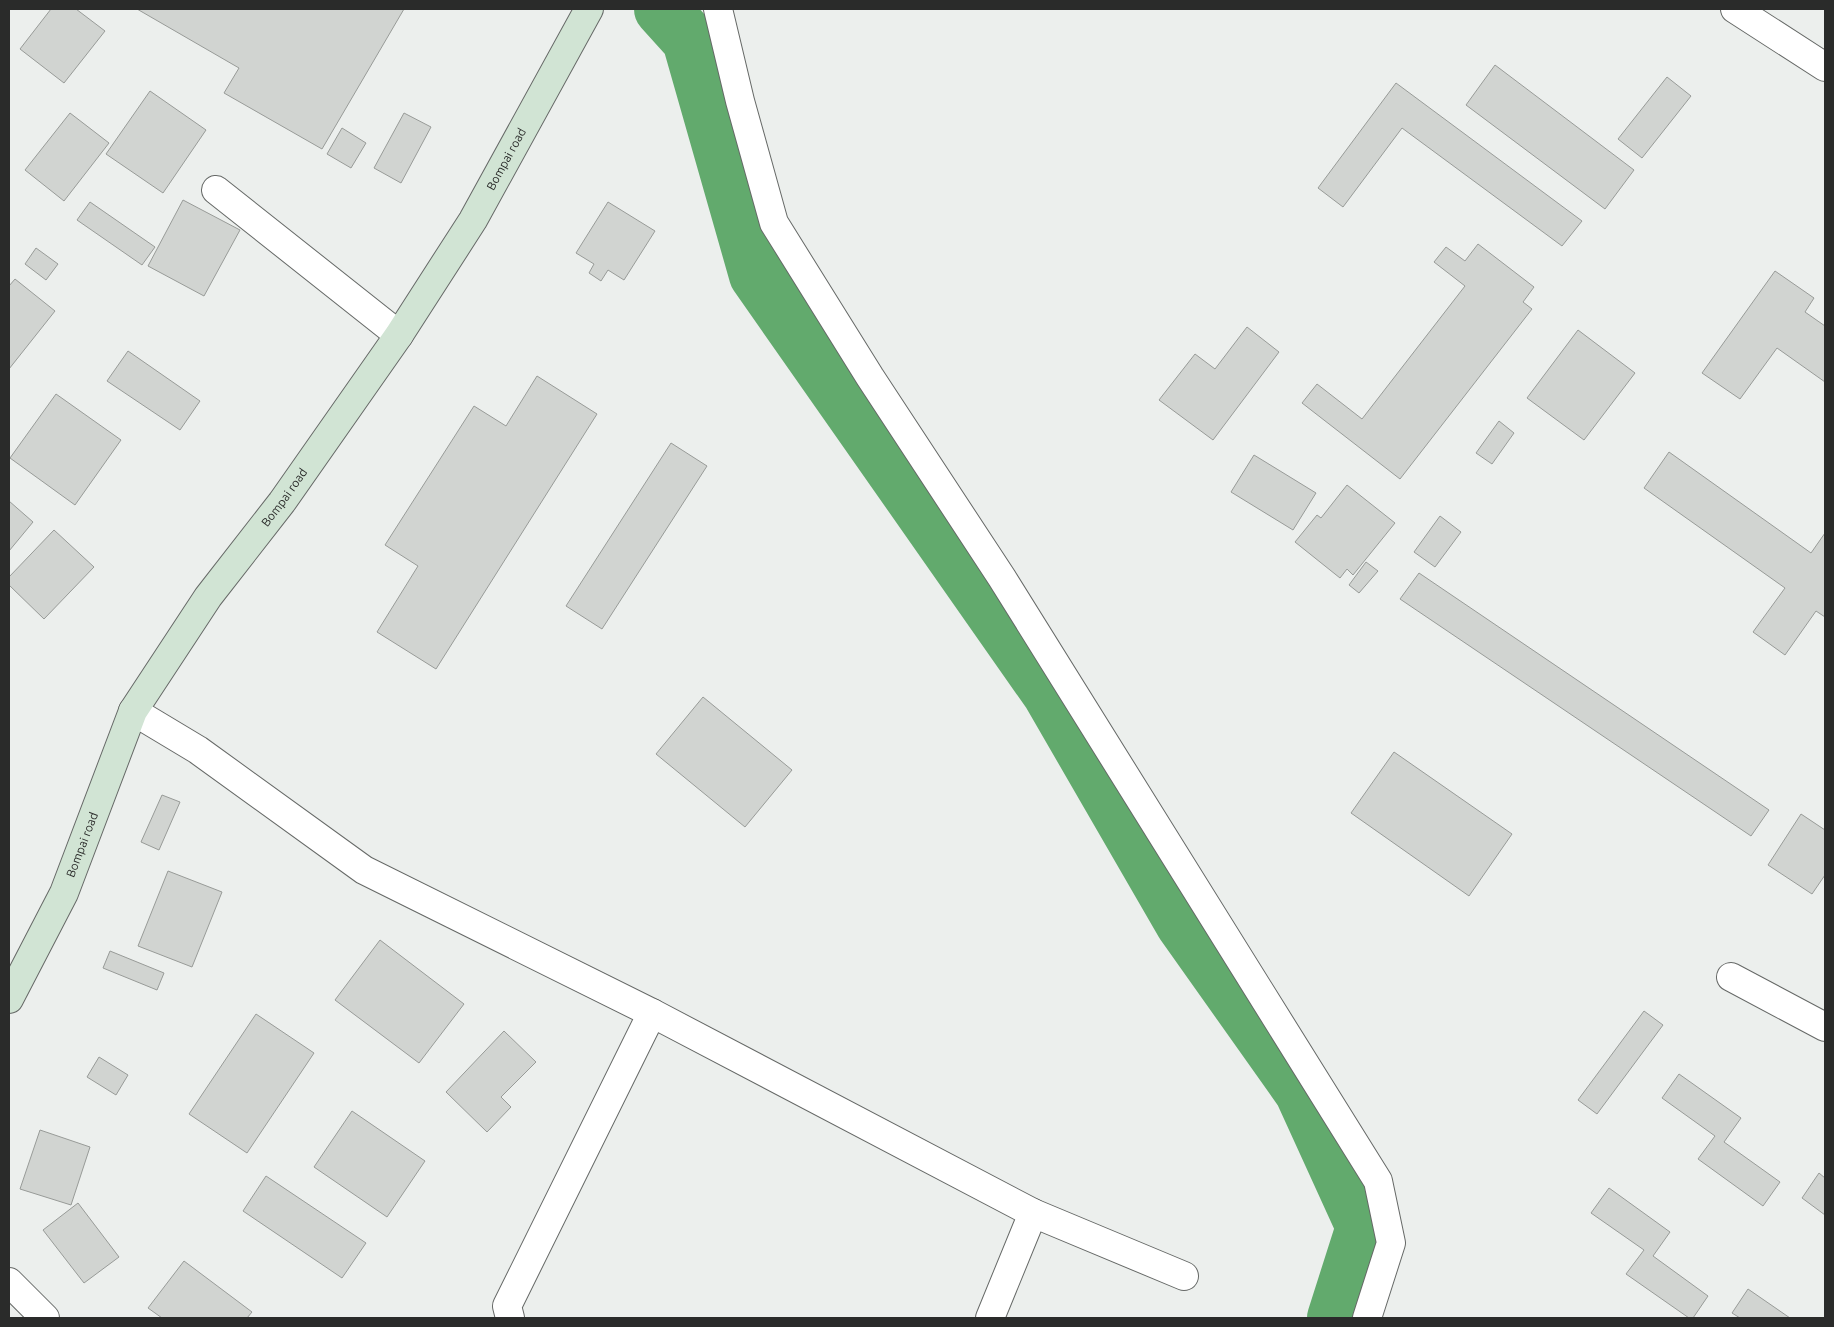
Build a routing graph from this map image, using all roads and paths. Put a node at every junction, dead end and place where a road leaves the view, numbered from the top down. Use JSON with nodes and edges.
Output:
{"nodes":[{"id":1,"x":589,"y":9,"type":"edge"},
{"id":2,"x":718,"y":9,"type":"edge"},
{"id":3,"x":1734,"y":9,"type":"edge"},
{"id":4,"x":1825,"y":67,"type":"edge"},
{"id":5,"x":216,"y":190,"type":"dead end"},
{"id":6,"x":399,"y":335,"type":"junction"},
{"id":7,"x":134,"y":711,"type":"junction"},
{"id":8,"x":1730,"y":978,"type":"dead end"},
{"id":9,"x":9,"y":999,"type":"edge"},
{"id":10,"x":652,"y":1013,"type":"junction"},
{"id":11,"x":1825,"y":1027,"type":"edge"},
{"id":12,"x":1033,"y":1213,"type":"junction"},
{"id":13,"x":1184,"y":1276,"type":"dead end"},
{"id":14,"x":9,"y":1282,"type":"edge"},
{"id":15,"x":45,"y":1318,"type":"edge"},
{"id":16,"x":510,"y":1318,"type":"edge"},
{"id":17,"x":990,"y":1318,"type":"edge"},
{"id":18,"x":1367,"y":1318,"type":"edge"}],
"edges":[{"from":1,"to":6,"type":"street","name":"Bompai road"},
{"from":2,"to":18,"type":"street"},
{"from":3,"to":4,"type":"street"},
{"from":5,"to":6,"type":"street"},
{"from":6,"to":7,"type":"street","name":"Bompai road"},
{"from":7,"to":9,"type":"street","name":"Bompai road"},
{"from":7,"to":10,"type":"street"},
{"from":8,"to":11,"type":"street"},
{"from":10,"to":12,"type":"street"},
{"from":10,"to":16,"type":"street"},
{"from":12,"to":13,"type":"street"},
{"from":12,"to":17,"type":"street"},
{"from":14,"to":15,"type":"street"}]}
